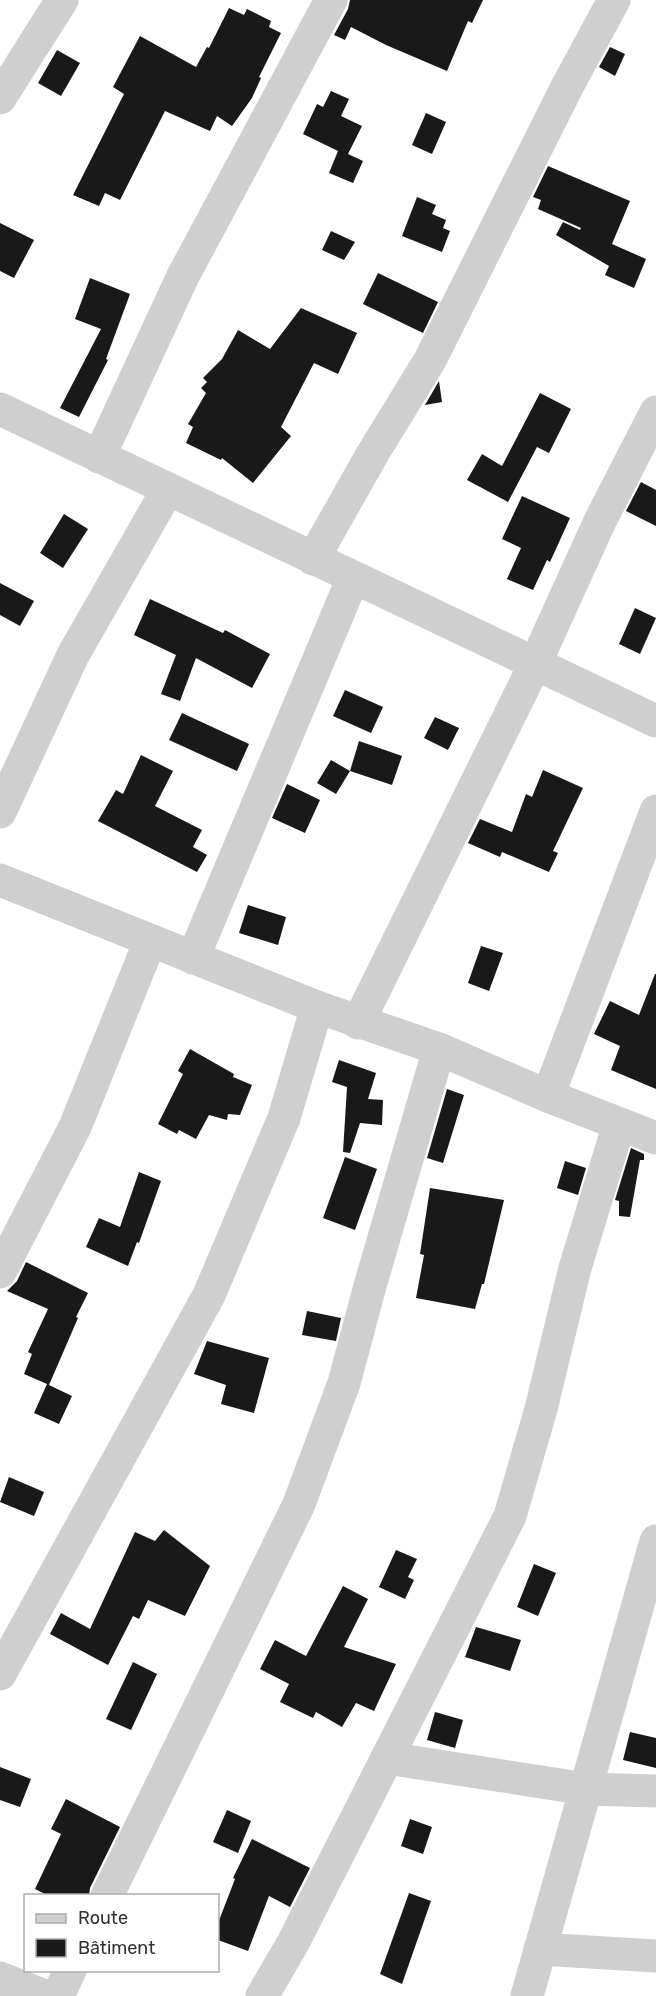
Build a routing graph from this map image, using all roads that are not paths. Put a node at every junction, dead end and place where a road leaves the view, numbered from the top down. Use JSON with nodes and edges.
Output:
{"nodes":[{"id":1,"x":62,"y":0,"type":"edge"},
{"id":2,"x":331,"y":0,"type":"edge"},
{"id":3,"x":614,"y":0,"type":"edge"},
{"id":4,"x":0,"y":98,"type":"edge"},
{"id":5,"x":656,"y":412,"type":"edge"},
{"id":6,"x":3,"y":418,"type":"edge"},
{"id":7,"x":99,"y":457,"type":"junction"},
{"id":8,"x":168,"y":489,"type":"junction"},
{"id":9,"x":313,"y":559,"type":"junction"},
{"id":10,"x":353,"y":578,"type":"junction"},
{"id":11,"x":535,"y":664,"type":"junction"},
{"id":12,"x":656,"y":721,"type":"edge"},
{"id":13,"x":656,"y":811,"type":"edge"},
{"id":14,"x":0,"y":812,"type":"edge"},
{"id":15,"x":0,"y":880,"type":"edge"},
{"id":16,"x":150,"y":941,"type":"junction"},
{"id":17,"x":193,"y":958,"type":"junction"},
{"id":18,"x":317,"y":1007,"type":"junction"},
{"id":19,"x":358,"y":1023,"type":"junction"},
{"id":20,"x":439,"y":1049,"type":"junction"},
{"id":21,"x":548,"y":1096,"type":"junction"},
{"id":22,"x":619,"y":1124,"type":"junction"},
{"id":23,"x":656,"y":1138,"type":"edge"},
{"id":24,"x":0,"y":1272,"type":"edge"},
{"id":25,"x":656,"y":1541,"type":"edge"},
{"id":26,"x":651,"y":1575,"type":"edge"},
{"id":27,"x":0,"y":1674,"type":"edge"},
{"id":28,"x":387,"y":1758,"type":"junction"},
{"id":29,"x":586,"y":1789,"type":"junction"},
{"id":30,"x":656,"y":1791,"type":"edge"},
{"id":31,"x":108,"y":1894,"type":"edge"},
{"id":32,"x":540,"y":1949,"type":"junction"},
{"id":33,"x":656,"y":1956,"type":"edge"},
{"id":34,"x":70,"y":1972,"type":"edge"},
{"id":35,"x":0,"y":1978,"type":"edge"},
{"id":36,"x":45,"y":1996,"type":"edge"},
{"id":37,"x":58,"y":1996,"type":"edge"},
{"id":38,"x":262,"y":1996,"type":"edge"},
{"id":39,"x":527,"y":1996,"type":"edge"}],
"edges":[{"from":1,"to":4,"type":"street"},
{"from":2,"to":7,"type":"street"},
{"from":3,"to":9,"type":"street"},
{"from":5,"to":11,"type":"street"},
{"from":6,"to":7,"type":"street"},
{"from":7,"to":8,"type":"street"},
{"from":8,"to":9,"type":"street"},
{"from":8,"to":14,"type":"street"},
{"from":9,"to":10,"type":"street"},
{"from":10,"to":11,"type":"street"},
{"from":10,"to":17,"type":"street"},
{"from":11,"to":12,"type":"street"},
{"from":11,"to":19,"type":"street"},
{"from":13,"to":21,"type":"street"},
{"from":15,"to":16,"type":"street"},
{"from":16,"to":17,"type":"street"},
{"from":16,"to":24,"type":"street"},
{"from":17,"to":18,"type":"street"},
{"from":18,"to":19,"type":"street"},
{"from":18,"to":27,"type":"street"},
{"from":19,"to":20,"type":"street"},
{"from":20,"to":21,"type":"street"},
{"from":20,"to":31,"type":"street"},
{"from":21,"to":22,"type":"street"},
{"from":22,"to":23,"type":"street"},
{"from":22,"to":28,"type":"street"},
{"from":25,"to":26,"type":"street"},
{"from":26,"to":29,"type":"street"},
{"from":28,"to":29,"type":"street"},
{"from":28,"to":38,"type":"street"},
{"from":29,"to":30,"type":"street"},
{"from":29,"to":32,"type":"street"},
{"from":32,"to":33,"type":"street"},
{"from":32,"to":39,"type":"street"},
{"from":34,"to":37,"type":"street"},
{"from":35,"to":36,"type":"street"}]}
